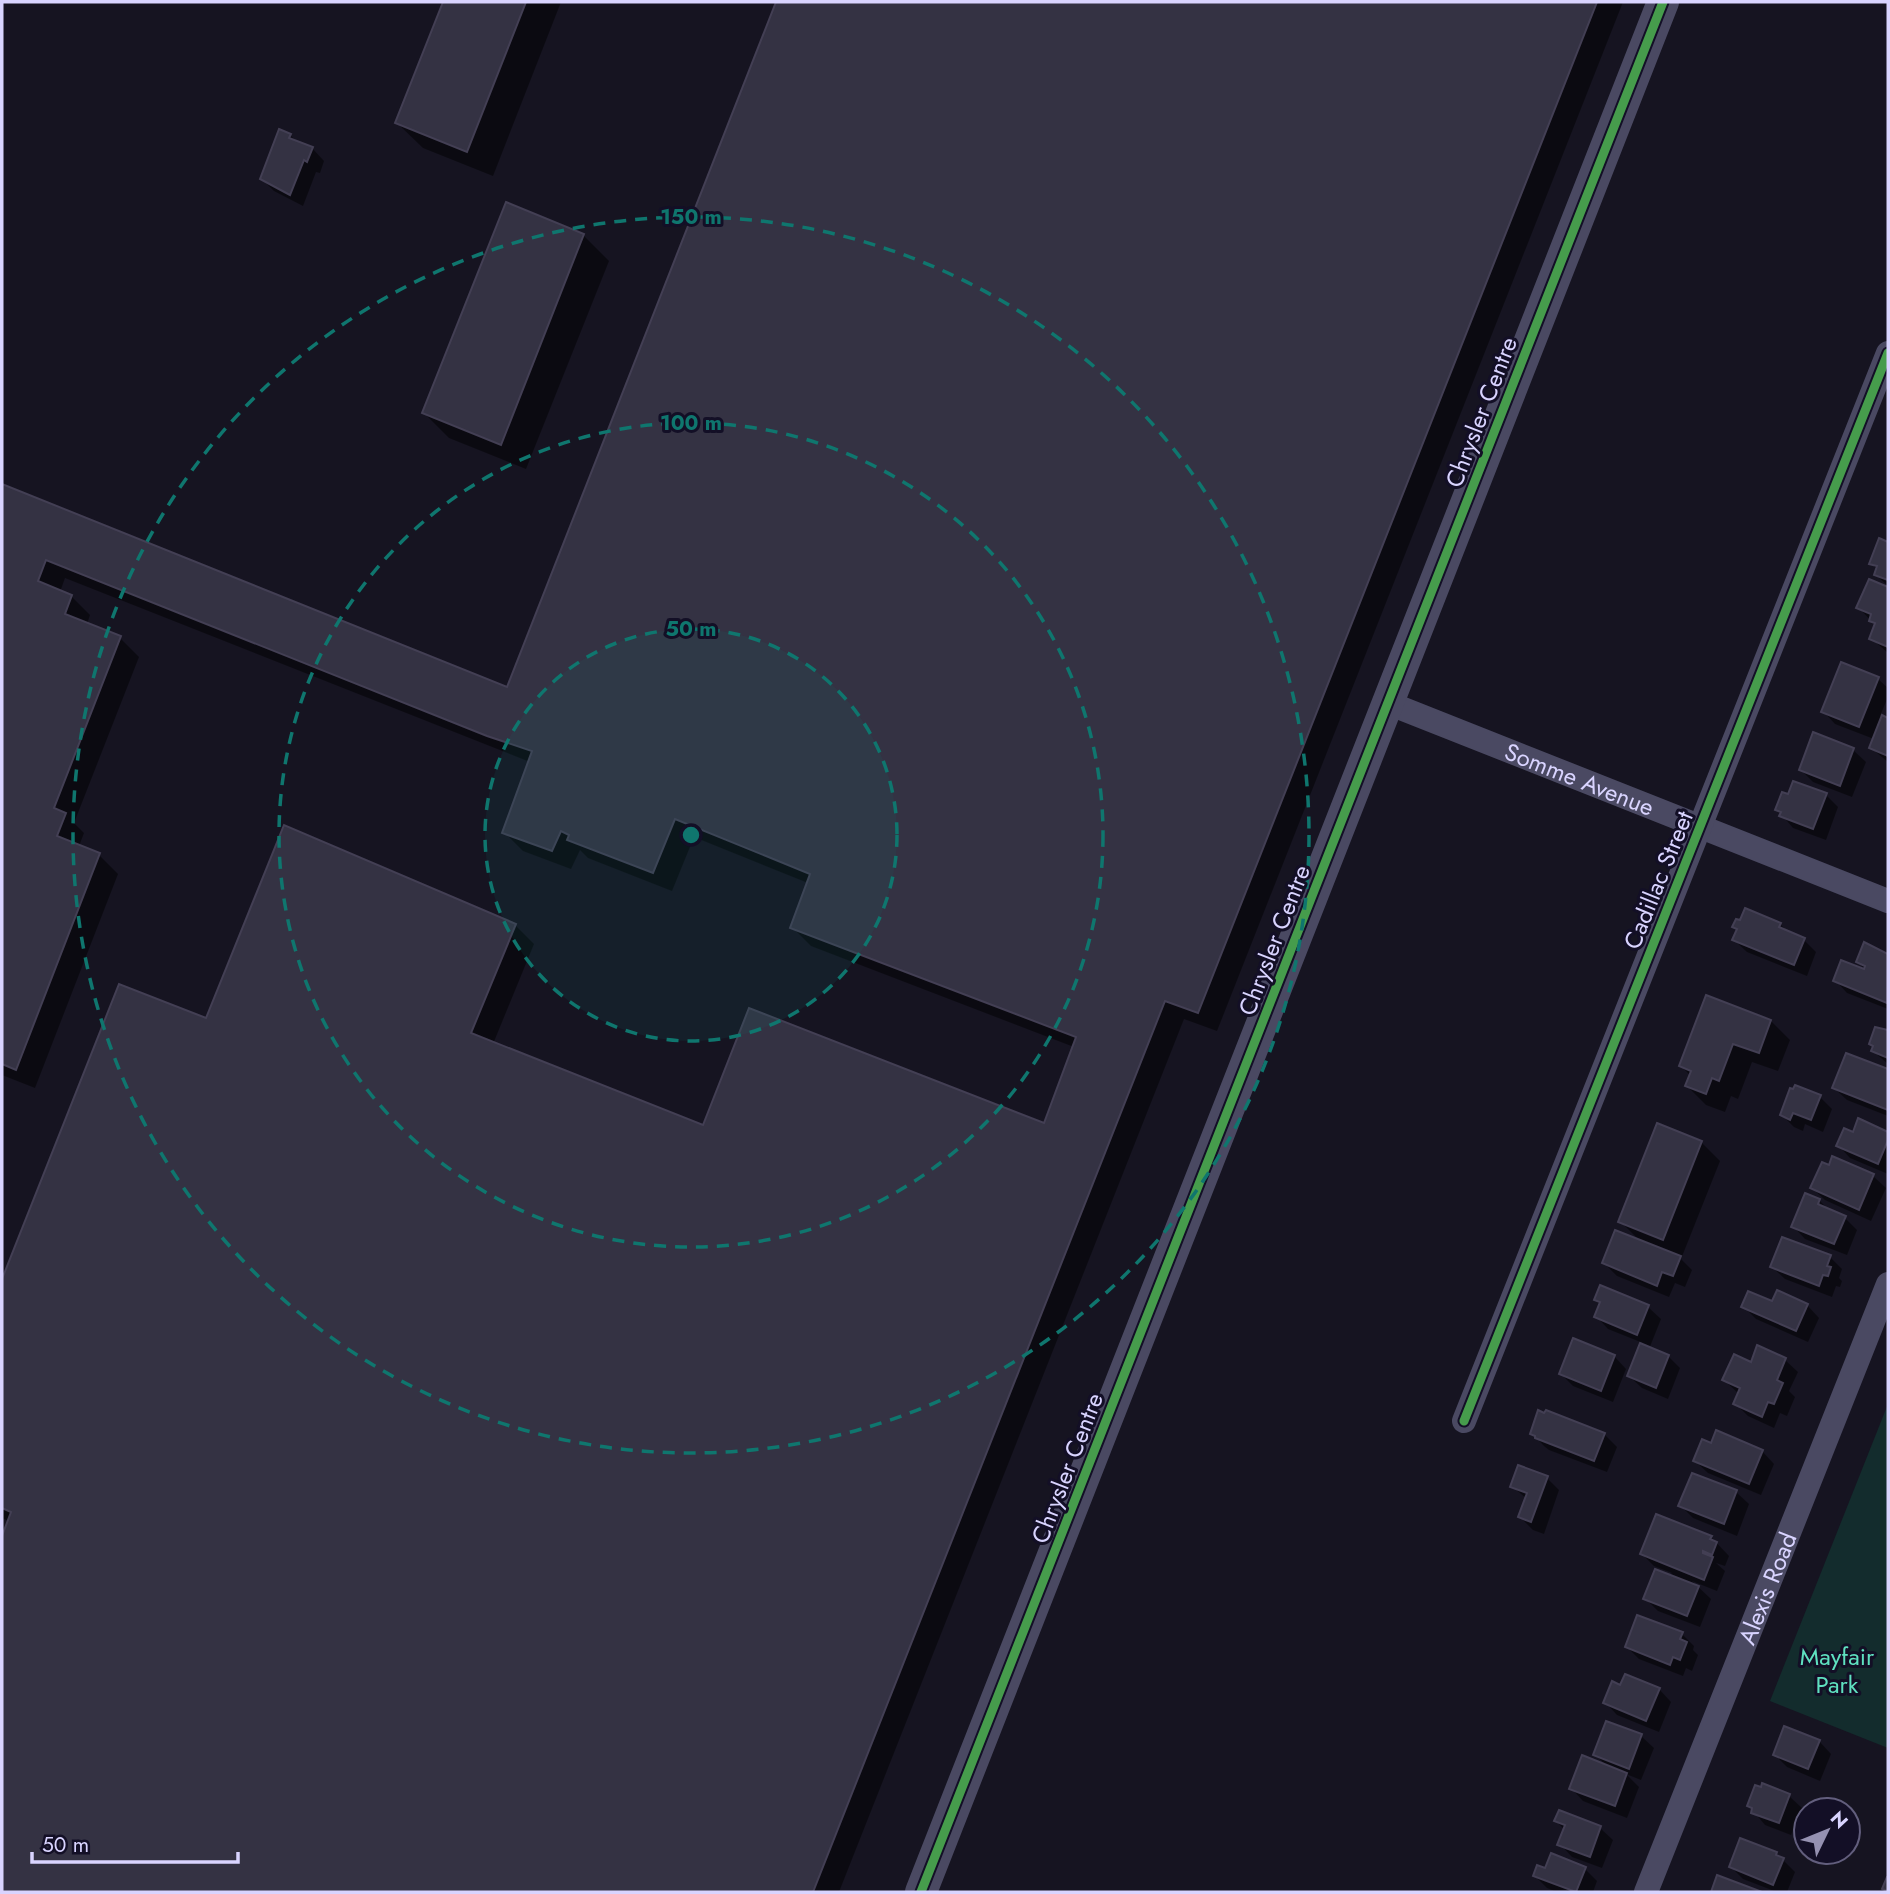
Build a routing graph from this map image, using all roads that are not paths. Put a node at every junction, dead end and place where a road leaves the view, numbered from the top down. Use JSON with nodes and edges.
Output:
{"nodes":[{"id":1,"x":1663,"y":2,"type":"edge"},
{"id":2,"x":1888,"y":353,"type":"edge"},
{"id":3,"x":1388,"y":703,"type":"junction"},
{"id":4,"x":1700,"y":827,"type":"junction"},
{"id":5,"x":1888,"y":901,"type":"edge"},
{"id":6,"x":1888,"y":1284,"type":"edge"},
{"id":7,"x":1464,"y":1422,"type":"dead end"},
{"id":8,"x":921,"y":1892,"type":"edge"},
{"id":9,"x":1646,"y":1892,"type":"edge"}],
"edges":[{"from":1,"to":3,"type":"street","name":"Chrysler Centre"},
{"from":2,"to":4,"type":"street","name":"Cadillac Street"},
{"from":3,"to":4,"type":"street","name":"Somme Avenue"},
{"from":3,"to":8,"type":"street","name":"Chrysler Centre"},
{"from":4,"to":5,"type":"street","name":"Somme Avenue"},
{"from":4,"to":7,"type":"street","name":"Cadillac Street"},
{"from":6,"to":9,"type":"street","name":"Alexis Road"}]}
